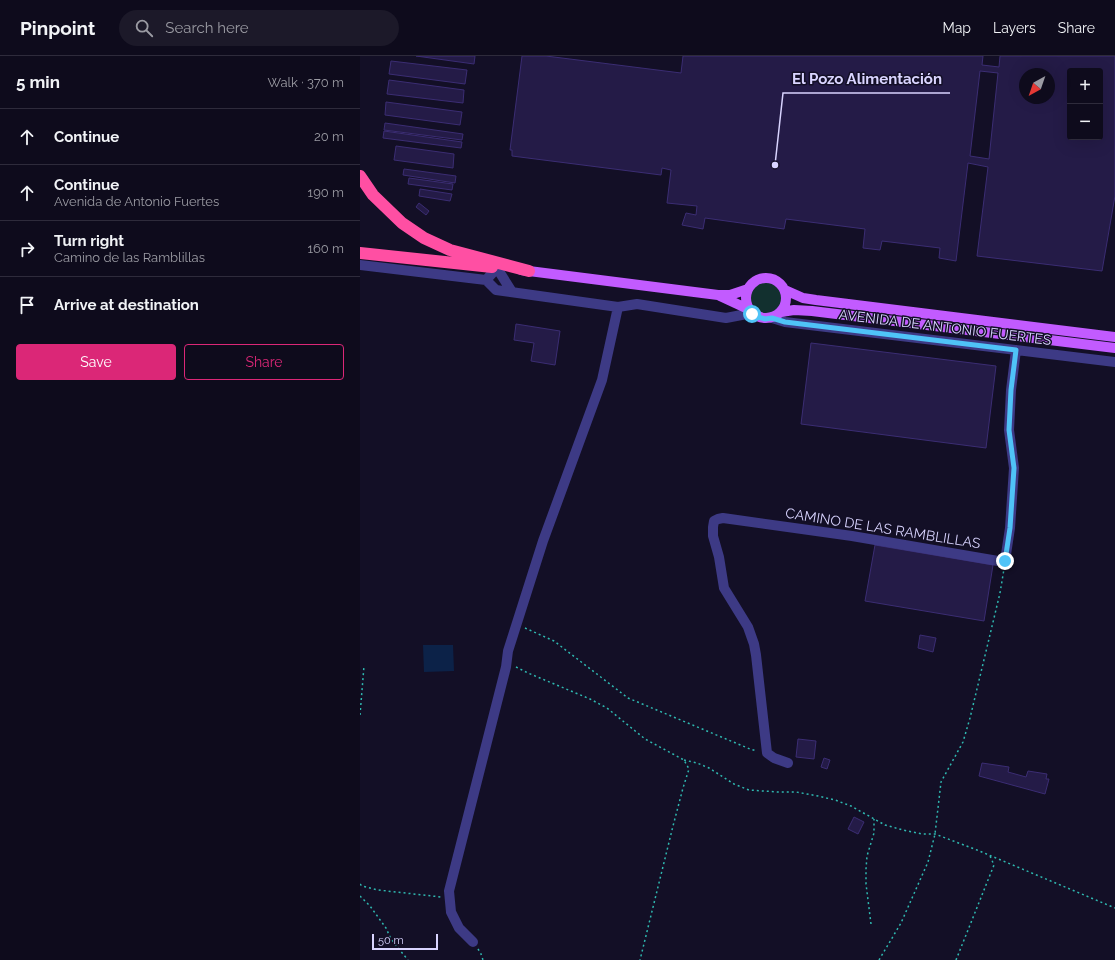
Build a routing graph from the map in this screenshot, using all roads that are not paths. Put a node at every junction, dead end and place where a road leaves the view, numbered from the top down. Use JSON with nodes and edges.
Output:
{"nodes":[{"id":1,"x":360,"y":176,"type":"edge"},
{"id":2,"x":360,"y":246,"type":"edge"},
{"id":3,"x":360,"y":253,"type":"edge"},
{"id":4,"x":408,"y":259,"type":"junction"},
{"id":5,"x":360,"y":265,"type":"edge"},
{"id":6,"x":497,"y":268,"type":"junction"},
{"id":7,"x":529,"y":271,"type":"junction"},
{"id":8,"x":486,"y":280,"type":"junction"},
{"id":9,"x":748,"y":289,"type":"junction"},
{"id":10,"x":785,"y":290,"type":"junction"},
{"id":11,"x":512,"y":292,"type":"junction"},
{"id":12,"x":718,"y":295,"type":"junction"},
{"id":13,"x":618,"y":307,"type":"junction"},
{"id":14,"x":750,"y":311,"type":"junction"},
{"id":15,"x":781,"y":312,"type":"junction"},
{"id":16,"x":772,"y":318,"type":"junction"},
{"id":17,"x":1115,"y":336,"type":"edge"},
{"id":18,"x":1115,"y":348,"type":"edge"},
{"id":19,"x":1016,"y":350,"type":"junction"},
{"id":20,"x":1115,"y":362,"type":"edge"},
{"id":21,"x":788,"y":763,"type":"dead end"},
{"id":22,"x":473,"y":942,"type":"road end"}],
"edges":[{"from":1,"to":7,"type":"highway"},
{"from":2,"to":4,"type":"highway"},
{"from":3,"to":4,"type":"highway"},
{"from":4,"to":6,"type":"highway"},
{"from":5,"to":8,"type":"street"},
{"from":6,"to":7,"type":"main road"},
{"from":6,"to":8,"type":"street"},
{"from":6,"to":11,"type":"street"},
{"from":7,"to":12,"type":"main road"},
{"from":8,"to":11,"type":"street"},
{"from":9,"to":10,"type":"main road"},
{"from":9,"to":12,"type":"main road"},
{"from":9,"to":14,"type":"main road"},
{"from":10,"to":15,"type":"main road"},
{"from":10,"to":17,"type":"main road","name":"AVENIDA DE ANTONIO FUERTES"},
{"from":11,"to":13,"type":"street"},
{"from":12,"to":14,"type":"main road"},
{"from":13,"to":14,"type":"street"},
{"from":13,"to":22,"type":"street"},
{"from":14,"to":16,"type":"main road"},
{"from":15,"to":16,"type":"main road"},
{"from":15,"to":18,"type":"main road","name":"AVENIDA DE ANTONIO FUERTES"},
{"from":16,"to":19,"type":"street","name":"AVENIDA DE ANTONIO FUERTES"},
{"from":19,"to":20,"type":"street","name":"AVENIDA DE ANTONIO FUERTES"},
{"from":19,"to":21,"type":"street","name":"CAMINO DE LAS RAMBLILLAS"}]}
